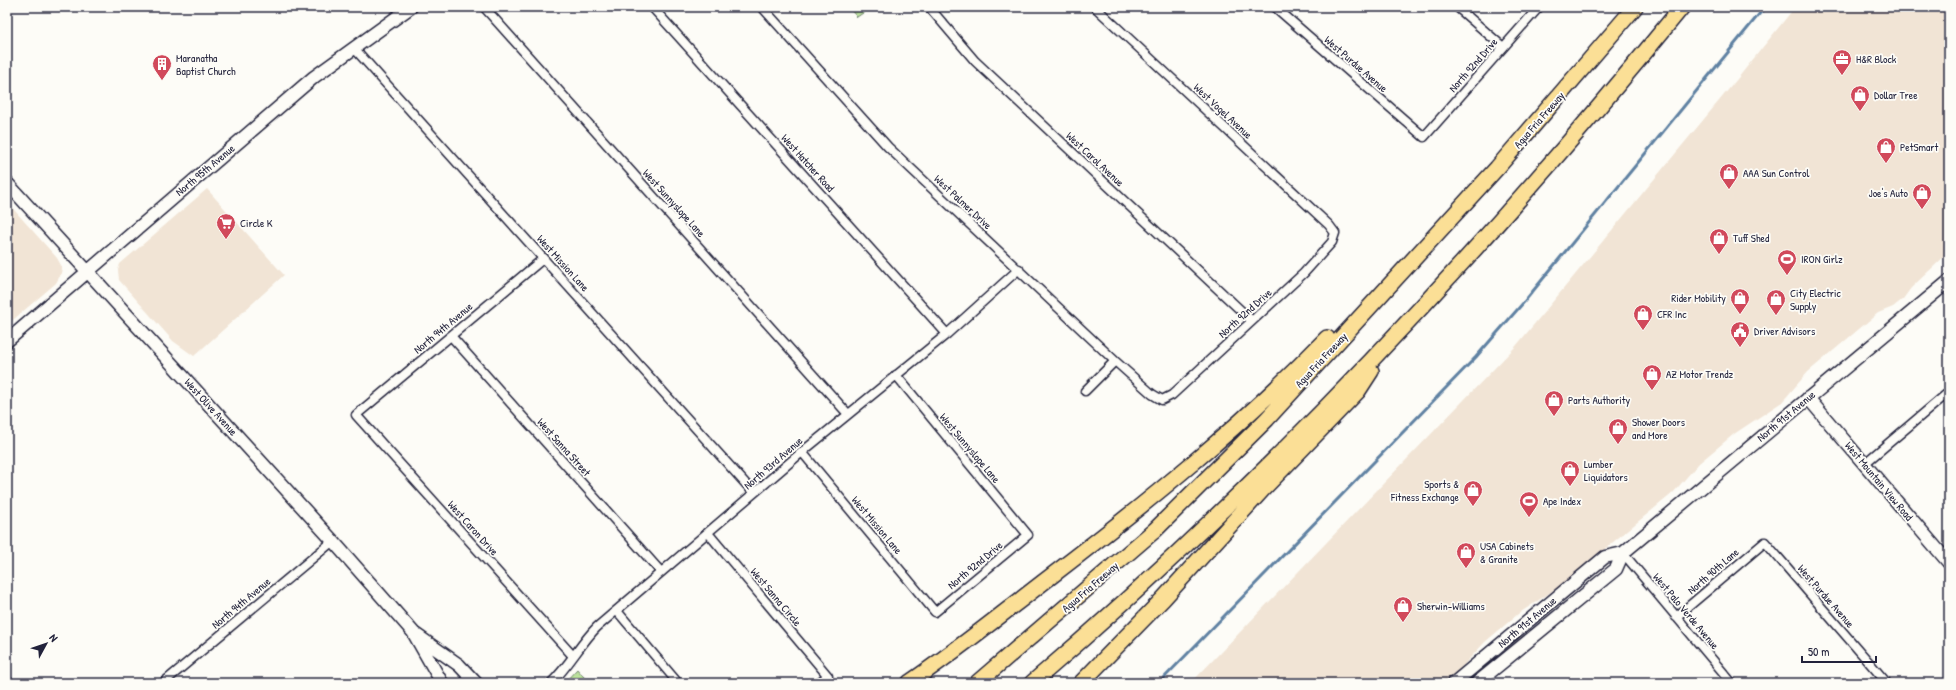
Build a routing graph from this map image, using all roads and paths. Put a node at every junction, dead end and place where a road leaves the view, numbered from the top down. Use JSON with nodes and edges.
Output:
{"nodes":[{"id":1,"x":484,"y":7,"type":"edge"},
{"id":2,"x":652,"y":7,"type":"edge"},
{"id":3,"x":762,"y":7,"type":"edge"},
{"id":4,"x":929,"y":7,"type":"edge"},
{"id":5,"x":1095,"y":7,"type":"edge"},
{"id":6,"x":1275,"y":7,"type":"edge"},
{"id":7,"x":1457,"y":7,"type":"edge"},
{"id":8,"x":1539,"y":7,"type":"edge"},
{"id":9,"x":1634,"y":7,"type":"edge"},
{"id":10,"x":1682,"y":7,"type":"edge"},
{"id":11,"x":408,"y":8,"type":"edge"},
{"id":12,"x":1503,"y":47,"type":"junction"},
{"id":13,"x":354,"y":48,"type":"junction"},
{"id":14,"x":1424,"y":137,"type":"joint"},
{"id":15,"x":1497,"y":168,"type":"junction"},
{"id":16,"x":7,"y":183,"type":"edge"},
{"id":17,"x":1335,"y":233,"type":"joint"},
{"id":18,"x":544,"y":258,"type":"junction"},
{"id":19,"x":1019,"y":269,"type":"junction"},
{"id":20,"x":88,"y":271,"type":"junction"},
{"id":21,"x":1949,"y":280,"type":"edge"},
{"id":22,"x":1252,"y":321,"type":"junction"},
{"id":23,"x":947,"y":334,"type":"junction"},
{"id":24,"x":451,"y":336,"type":"junction"},
{"id":25,"x":1392,"y":341,"type":"junction"},
{"id":26,"x":7,"y":342,"type":"edge"},
{"id":27,"x":1115,"y":361,"type":"junction"},
{"id":28,"x":896,"y":375,"type":"junction"},
{"id":29,"x":1085,"y":391,"type":"dead end"},
{"id":30,"x":1949,"y":392,"type":"edge"},
{"id":31,"x":1808,"y":398,"type":"junction"},
{"id":32,"x":1162,"y":400,"type":"joint"},
{"id":33,"x":848,"y":414,"type":"junction"},
{"id":34,"x":356,"y":415,"type":"joint"},
{"id":35,"x":802,"y":452,"type":"junction"},
{"id":36,"x":1864,"y":464,"type":"junction"},
{"id":37,"x":754,"y":494,"type":"junction"},
{"id":38,"x":708,"y":533,"type":"junction"},
{"id":39,"x":1028,"y":535,"type":"joint"},
{"id":40,"x":333,"y":540,"type":"junction"},
{"id":41,"x":1765,"y":542,"type":"joint"},
{"id":42,"x":1623,"y":553,"type":"junction"},
{"id":43,"x":1949,"y":563,"type":"edge"},
{"id":44,"x":661,"y":572,"type":"junction"},
{"id":45,"x":616,"y":611,"type":"junction"},
{"id":46,"x":935,"y":612,"type":"joint"},
{"id":47,"x":1676,"y":617,"type":"junction"},
{"id":48,"x":413,"y":632,"type":"junction"},
{"id":49,"x":573,"y":656,"type":"junction"},
{"id":50,"x":1478,"y":662,"type":"junction"},
{"id":51,"x":1488,"y":674,"type":"junction"},
{"id":52,"x":163,"y":683,"type":"edge"},
{"id":53,"x":442,"y":683,"type":"edge"},
{"id":54,"x":476,"y":683,"type":"edge"},
{"id":55,"x":551,"y":683,"type":"edge"},
{"id":56,"x":678,"y":683,"type":"edge"},
{"id":57,"x":818,"y":683,"type":"edge"},
{"id":58,"x":909,"y":683,"type":"edge"},
{"id":59,"x":977,"y":683,"type":"edge"},
{"id":60,"x":1032,"y":683,"type":"edge"},
{"id":61,"x":1081,"y":683,"type":"edge"},
{"id":62,"x":1454,"y":683,"type":"edge"},
{"id":63,"x":1477,"y":683,"type":"edge"},
{"id":64,"x":1732,"y":683,"type":"edge"},
{"id":65,"x":1887,"y":683,"type":"edge"}],
"edges":[{"from":1,"to":33,"type":"street","name":"West Sunnyslope Lane"},
{"from":2,"to":23,"type":"street","name":"West Hatcher Road"},
{"from":3,"to":19,"type":"street","name":"West Palmer Drive"},
{"from":4,"to":22,"type":"street","name":"West Carol Avenue"},
{"from":5,"to":17,"type":"street","name":"West Vogel Avenue"},
{"from":6,"to":14,"type":"street","name":"West Purdue Avenue"},
{"from":7,"to":12,"type":"street"},
{"from":8,"to":12,"type":"street","name":"North 92nd Drive"},
{"from":9,"to":15,"type":"highway","name":"Agua Fria Freeway"},
{"from":10,"to":25,"type":"highway"},
{"from":11,"to":13,"type":"main road","name":"North 95th Avenue"},
{"from":12,"to":14,"type":"street","name":"North 92nd Drive"},
{"from":13,"to":18,"type":"street","name":"West Mission Lane"},
{"from":13,"to":20,"type":"main road","name":"North 95th Avenue"},
{"from":15,"to":58,"type":"highway"},
{"from":15,"to":59,"type":"highway","name":"Agua Fria Freeway"},
{"from":16,"to":20,"type":"main road","name":"West Olive Avenue"},
{"from":17,"to":22,"type":"street","name":"North 92nd Drive"},
{"from":18,"to":24,"type":"street","name":"North 94th Avenue"},
{"from":18,"to":37,"type":"street","name":"West Mission Lane"},
{"from":19,"to":23,"type":"street","name":"North 93rd Avenue"},
{"from":19,"to":27,"type":"street","name":"West Palmer Drive"},
{"from":20,"to":26,"type":"main road","name":"North 95th Avenue"},
{"from":20,"to":40,"type":"main road","name":"West Olive Avenue"},
{"from":21,"to":31,"type":"main road","name":"North 91st Avenue"},
{"from":22,"to":32,"type":"street","name":"North 92nd Drive"},
{"from":23,"to":28,"type":"street","name":"North 93rd Avenue"},
{"from":24,"to":34,"type":"street","name":"North 94th Avenue"},
{"from":24,"to":44,"type":"street","name":"West Sanna Street"},
{"from":25,"to":60,"type":"highway"},
{"from":25,"to":61,"type":"highway"},
{"from":27,"to":29,"type":"street"},
{"from":27,"to":32,"type":"street","name":"West Palmer Drive"},
{"from":28,"to":33,"type":"street","name":"North 93rd Avenue"},
{"from":28,"to":39,"type":"street","name":"West Sunnyslope Lane"},
{"from":30,"to":36,"type":"street"},
{"from":31,"to":36,"type":"main road","name":"West Mountain View Road"},
{"from":31,"to":42,"type":"main road","name":"North 91st Avenue"},
{"from":33,"to":35,"type":"street","name":"North 93rd Avenue"},
{"from":34,"to":49,"type":"street","name":"West Caron Drive"},
{"from":35,"to":37,"type":"street","name":"North 93rd Avenue"},
{"from":35,"to":46,"type":"street","name":"West Mission Lane"},
{"from":36,"to":43,"type":"main road","name":"West Mountain View Road"},
{"from":37,"to":38,"type":"street","name":"North 93rd Avenue"},
{"from":38,"to":44,"type":"street","name":"North 93rd Avenue"},
{"from":38,"to":57,"type":"street","name":"West Sanna Circle"},
{"from":39,"to":46,"type":"street","name":"North 92nd Drive"},
{"from":40,"to":48,"type":"main road","name":"West Olive Avenue"},
{"from":40,"to":52,"type":"street","name":"North 94th Avenue"},
{"from":41,"to":47,"type":"street","name":"North 90th Lane"},
{"from":41,"to":65,"type":"street","name":"West Purdue Avenue"},
{"from":42,"to":47,"type":"street","name":"West Palo Verde Avenue"},
{"from":42,"to":50,"type":"main road","name":"North 91st Avenue"},
{"from":42,"to":51,"type":"main road","name":"North 91st Avenue"},
{"from":44,"to":45,"type":"street","name":"North 93rd Avenue"},
{"from":45,"to":49,"type":"street","name":"North 93rd Avenue"},
{"from":45,"to":56,"type":"street"},
{"from":47,"to":64,"type":"street","name":"West Palo Verde Avenue"},
{"from":48,"to":53,"type":"main road","name":"West Olive Avenue"},
{"from":48,"to":54,"type":"main road","name":"West Olive Avenue"},
{"from":49,"to":55,"type":"street","name":"North 93rd Avenue"},
{"from":50,"to":51,"type":"main road"},
{"from":50,"to":62,"type":"main road","name":"North 91st Avenue"},
{"from":51,"to":63,"type":"main road","name":"North 91st Avenue"}]}
